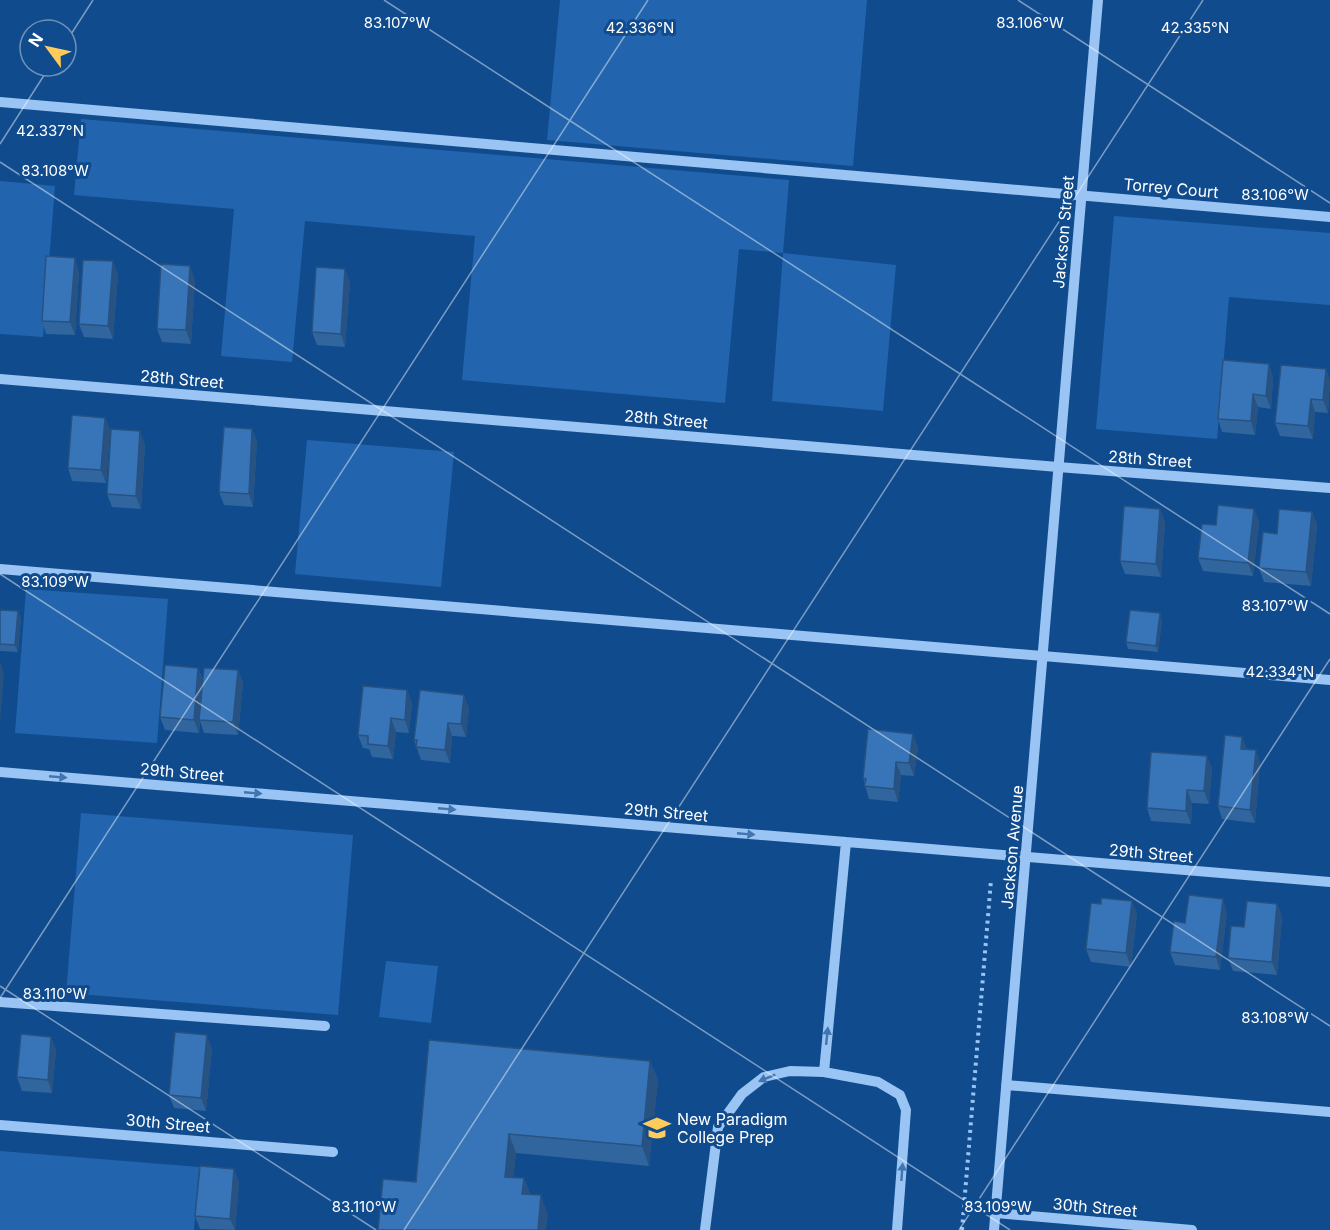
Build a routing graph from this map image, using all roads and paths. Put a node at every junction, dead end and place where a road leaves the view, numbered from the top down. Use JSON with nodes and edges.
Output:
{"nodes":[{"id":1,"x":1098,"y":0,"type":"edge"},
{"id":2,"x":0,"y":102,"type":"edge"},
{"id":3,"x":1081,"y":195,"type":"junction"},
{"id":4,"x":1330,"y":217,"type":"edge"},
{"id":5,"x":0,"y":379,"type":"edge"},
{"id":6,"x":1059,"y":467,"type":"junction"},
{"id":7,"x":1330,"y":488,"type":"edge"},
{"id":8,"x":0,"y":570,"type":"edge"},
{"id":9,"x":1043,"y":657,"type":"junction"},
{"id":10,"x":1330,"y":680,"type":"edge"},
{"id":11,"x":0,"y":772,"type":"edge"},
{"id":12,"x":846,"y":842,"type":"junction"},
{"id":13,"x":1026,"y":857,"type":"junction"},
{"id":14,"x":991,"y":880,"type":"dead end"},
{"id":15,"x":1330,"y":882,"type":"edge"},
{"id":16,"x":0,"y":1002,"type":"edge"},
{"id":17,"x":325,"y":1026,"type":"dead end"},
{"id":18,"x":824,"y":1072,"type":"junction"},
{"id":19,"x":1006,"y":1086,"type":"junction"},
{"id":20,"x":1330,"y":1112,"type":"edge"},
{"id":21,"x":0,"y":1125,"type":"edge"},
{"id":22,"x":333,"y":1152,"type":"dead end"},
{"id":23,"x":996,"y":1213,"type":"junction"},
{"id":24,"x":705,"y":1230,"type":"edge"},
{"id":25,"x":897,"y":1230,"type":"edge"},
{"id":26,"x":962,"y":1230,"type":"edge"},
{"id":27,"x":994,"y":1230,"type":"edge"},
{"id":28,"x":1192,"y":1230,"type":"edge"}],
"edges":[{"from":1,"to":3,"type":"street","name":"Jackson Street"},
{"from":2,"to":3,"type":"street","name":"Torrey Court"},
{"from":3,"to":4,"type":"street","name":"Torrey Court"},
{"from":3,"to":6,"type":"street","name":"Jackson Street"},
{"from":5,"to":6,"type":"street","name":"28th Street"},
{"from":6,"to":7,"type":"street","name":"28th Street"},
{"from":6,"to":9,"type":"street","name":"Jackson Avenue"},
{"from":8,"to":9,"type":"street"},
{"from":9,"to":10,"type":"street"},
{"from":9,"to":13,"type":"street","name":"Jackson Avenue"},
{"from":11,"to":12,"type":"street","name":"29th Street","one_way":true},
{"from":12,"to":13,"type":"street","name":"29th Street"},
{"from":18,"to":12,"type":"street","one_way":true},
{"from":13,"to":15,"type":"street","name":"29th Street"},
{"from":13,"to":19,"type":"street","name":"Jackson Avenue"},
{"from":14,"to":26,"type":"path"},
{"from":16,"to":17,"type":"street"},
{"from":18,"to":24,"type":"street","one_way":true},
{"from":25,"to":18,"type":"street","one_way":true},
{"from":19,"to":20,"type":"street"},
{"from":19,"to":23,"type":"street","name":"Jackson Avenue"},
{"from":21,"to":22,"type":"street","name":"30th Street"},
{"from":23,"to":27,"type":"street","name":"Jackson Avenue"},
{"from":23,"to":28,"type":"street","name":"30th Street"}]}
